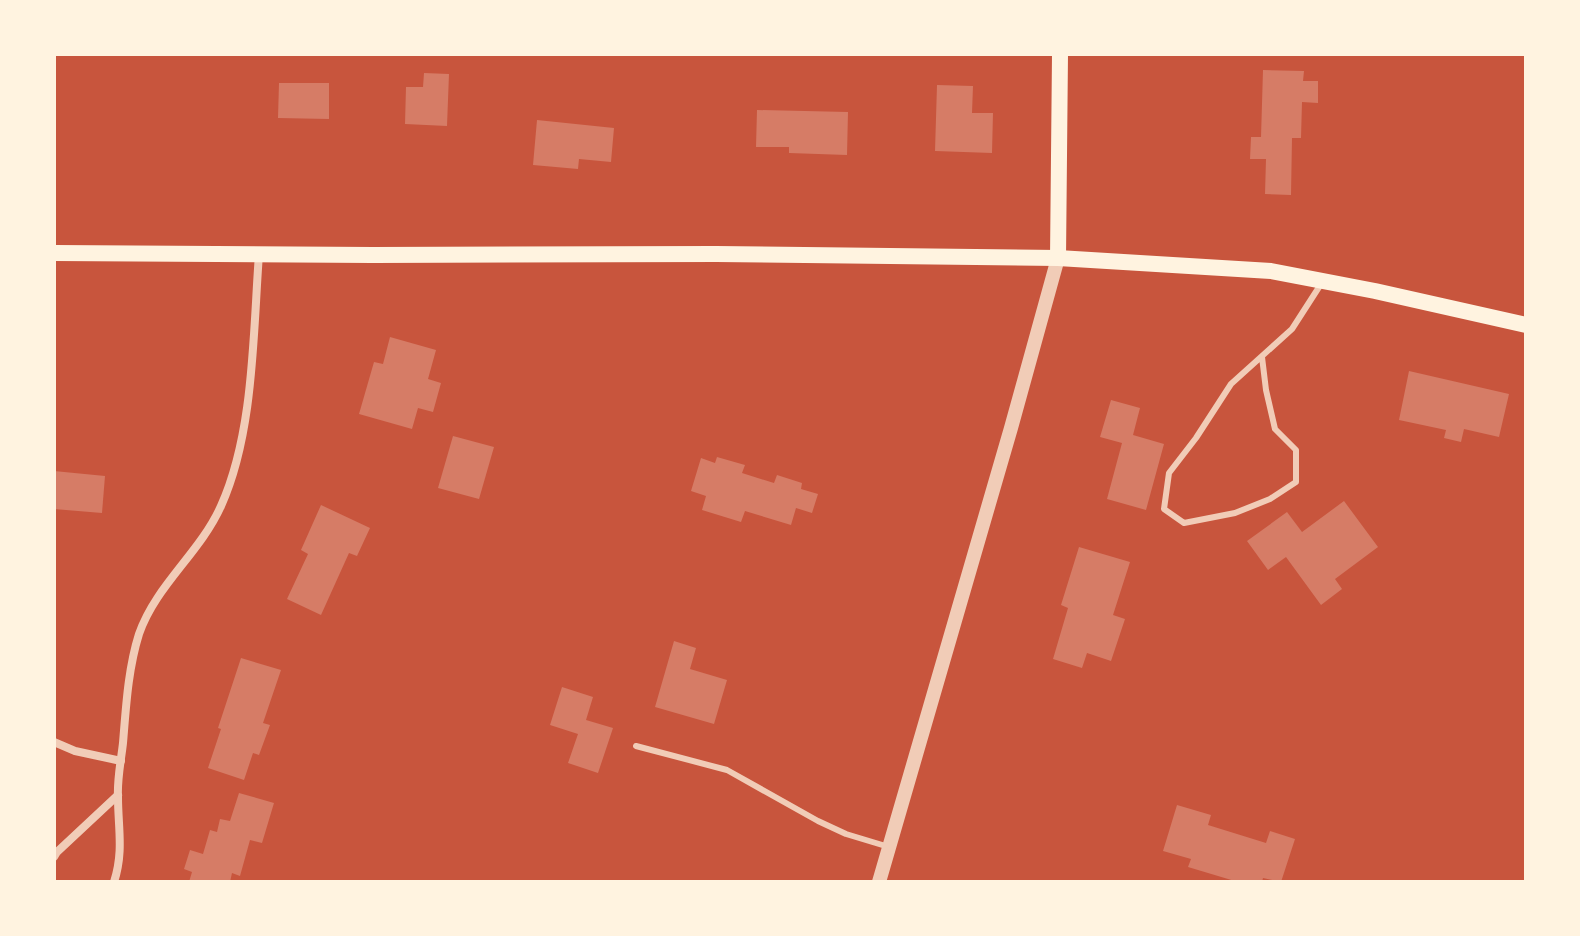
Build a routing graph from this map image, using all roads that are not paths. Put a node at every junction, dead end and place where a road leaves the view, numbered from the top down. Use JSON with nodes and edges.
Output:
{"nodes":[{"id":1,"x":1060,"y":54,"type":"edge"},
{"id":2,"x":54,"y":253,"type":"edge"},
{"id":3,"x":259,"y":254,"type":"junction"},
{"id":4,"x":1058,"y":258,"type":"junction"},
{"id":5,"x":1323,"y":281,"type":"junction"},
{"id":6,"x":1526,"y":325,"type":"edge"},
{"id":7,"x":1262,"y":357,"type":"junction"},
{"id":8,"x":54,"y":742,"type":"edge"},
{"id":9,"x":636,"y":746,"type":"dead end"},
{"id":10,"x":121,"y":761,"type":"junction"},
{"id":11,"x":118,"y":795,"type":"junction"},
{"id":12,"x":889,"y":847,"type":"junction"},
{"id":13,"x":54,"y":857,"type":"edge"},
{"id":14,"x":114,"y":882,"type":"edge"},
{"id":15,"x":879,"y":882,"type":"edge"}],
"edges":[{"from":1,"to":4,"type":"main road"},
{"from":2,"to":3,"type":"main road"},
{"from":3,"to":4,"type":"main road"},
{"from":3,"to":10,"type":"street"},
{"from":4,"to":5,"type":"main road"},
{"from":4,"to":12,"type":"street"},
{"from":5,"to":6,"type":"main road"},
{"from":5,"to":7,"type":"lane"},
{"from":7,"to":7,"type":"lane"},
{"from":8,"to":10,"type":"street"},
{"from":9,"to":12,"type":"lane"},
{"from":10,"to":11,"type":"street"},
{"from":11,"to":13,"type":"street"},
{"from":11,"to":14,"type":"street"},
{"from":12,"to":15,"type":"street"}]}
